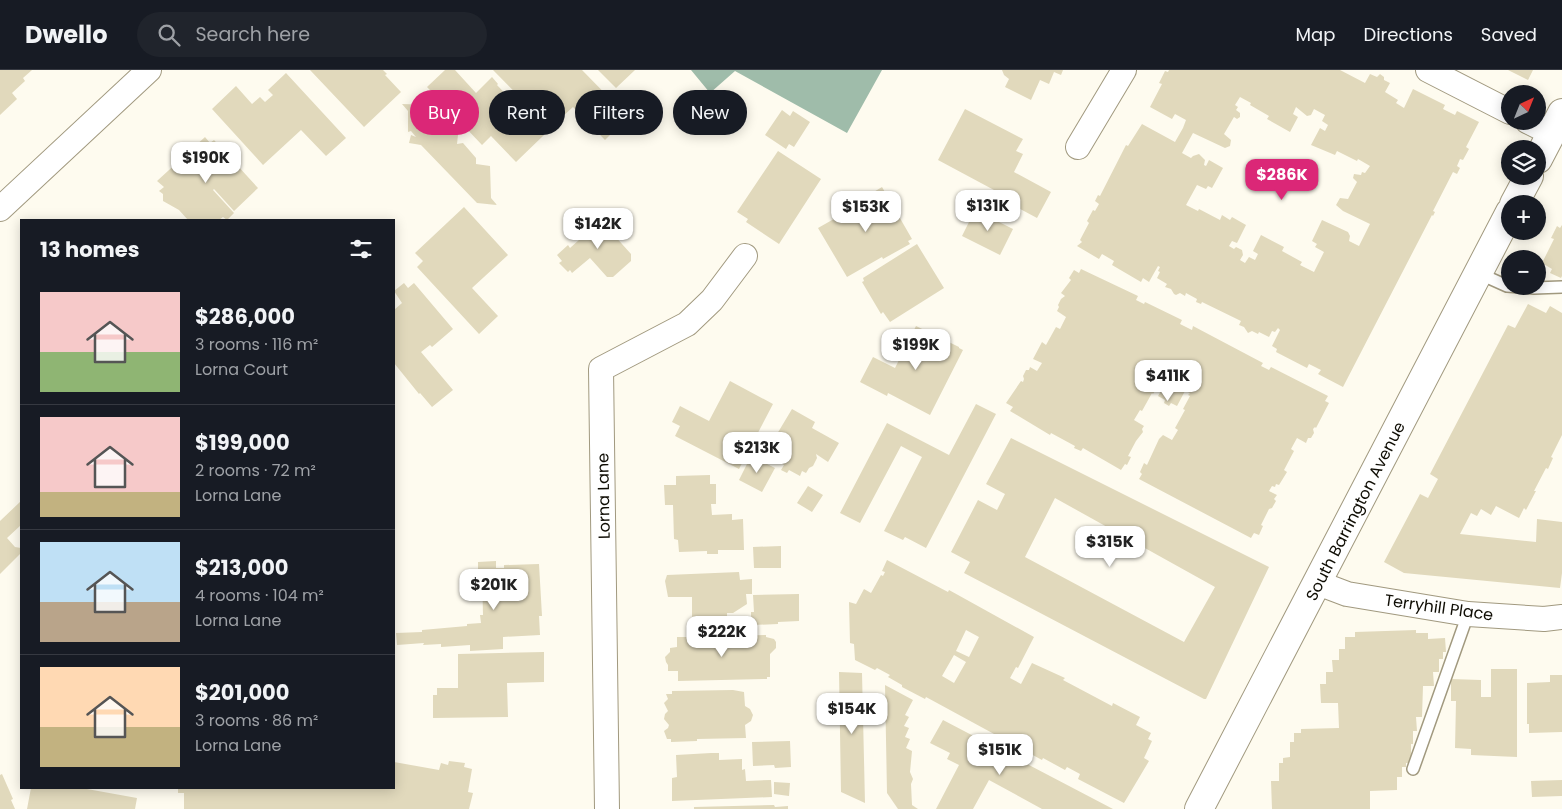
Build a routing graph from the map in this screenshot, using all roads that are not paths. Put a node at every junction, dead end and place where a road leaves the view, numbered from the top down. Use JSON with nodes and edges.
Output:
{"nodes":[{"id":1,"x":149,"y":70,"type":"edge"},
{"id":2,"x":1124,"y":70,"type":"edge"},
{"id":3,"x":1428,"y":70,"type":"edge"},
{"id":4,"x":1501,"y":107,"type":"edge"},
{"id":5,"x":1547,"y":122,"type":"edge"},
{"id":6,"x":1543,"y":140,"type":"edge"},
{"id":7,"x":1078,"y":147,"type":"dead end"},
{"id":8,"x":0,"y":209,"type":"edge"},
{"id":9,"x":1501,"y":229,"type":"edge"},
{"id":10,"x":745,"y":256,"type":"dead end"},
{"id":11,"x":1478,"y":272,"type":"junction"},
{"id":12,"x":1562,"y":287,"type":"edge"},
{"id":13,"x":1318,"y":583,"type":"junction"},
{"id":14,"x":1468,"y":614,"type":"junction"},
{"id":15,"x":1562,"y":617,"type":"edge"},
{"id":16,"x":1413,"y":769,"type":"dead end"},
{"id":17,"x":607,"y":809,"type":"edge"},
{"id":18,"x":1199,"y":809,"type":"edge"}],
"edges":[{"from":1,"to":8,"type":"street"},
{"from":2,"to":7,"type":"street"},
{"from":3,"to":4,"type":"street"},
{"from":5,"to":6,"type":"street"},
{"from":9,"to":11,"type":"street","name":"South Barrington Avenue"},
{"from":10,"to":17,"type":"street","name":"Lorna Lane"},
{"from":11,"to":12,"type":"lane"},
{"from":11,"to":13,"type":"street","name":"South Barrington Avenue"},
{"from":13,"to":14,"type":"street","name":"Terryhill Place"},
{"from":13,"to":18,"type":"street","name":"South Barrington Avenue"},
{"from":14,"to":15,"type":"street","name":"Terryhill Place"},
{"from":14,"to":16,"type":"lane"}]}
